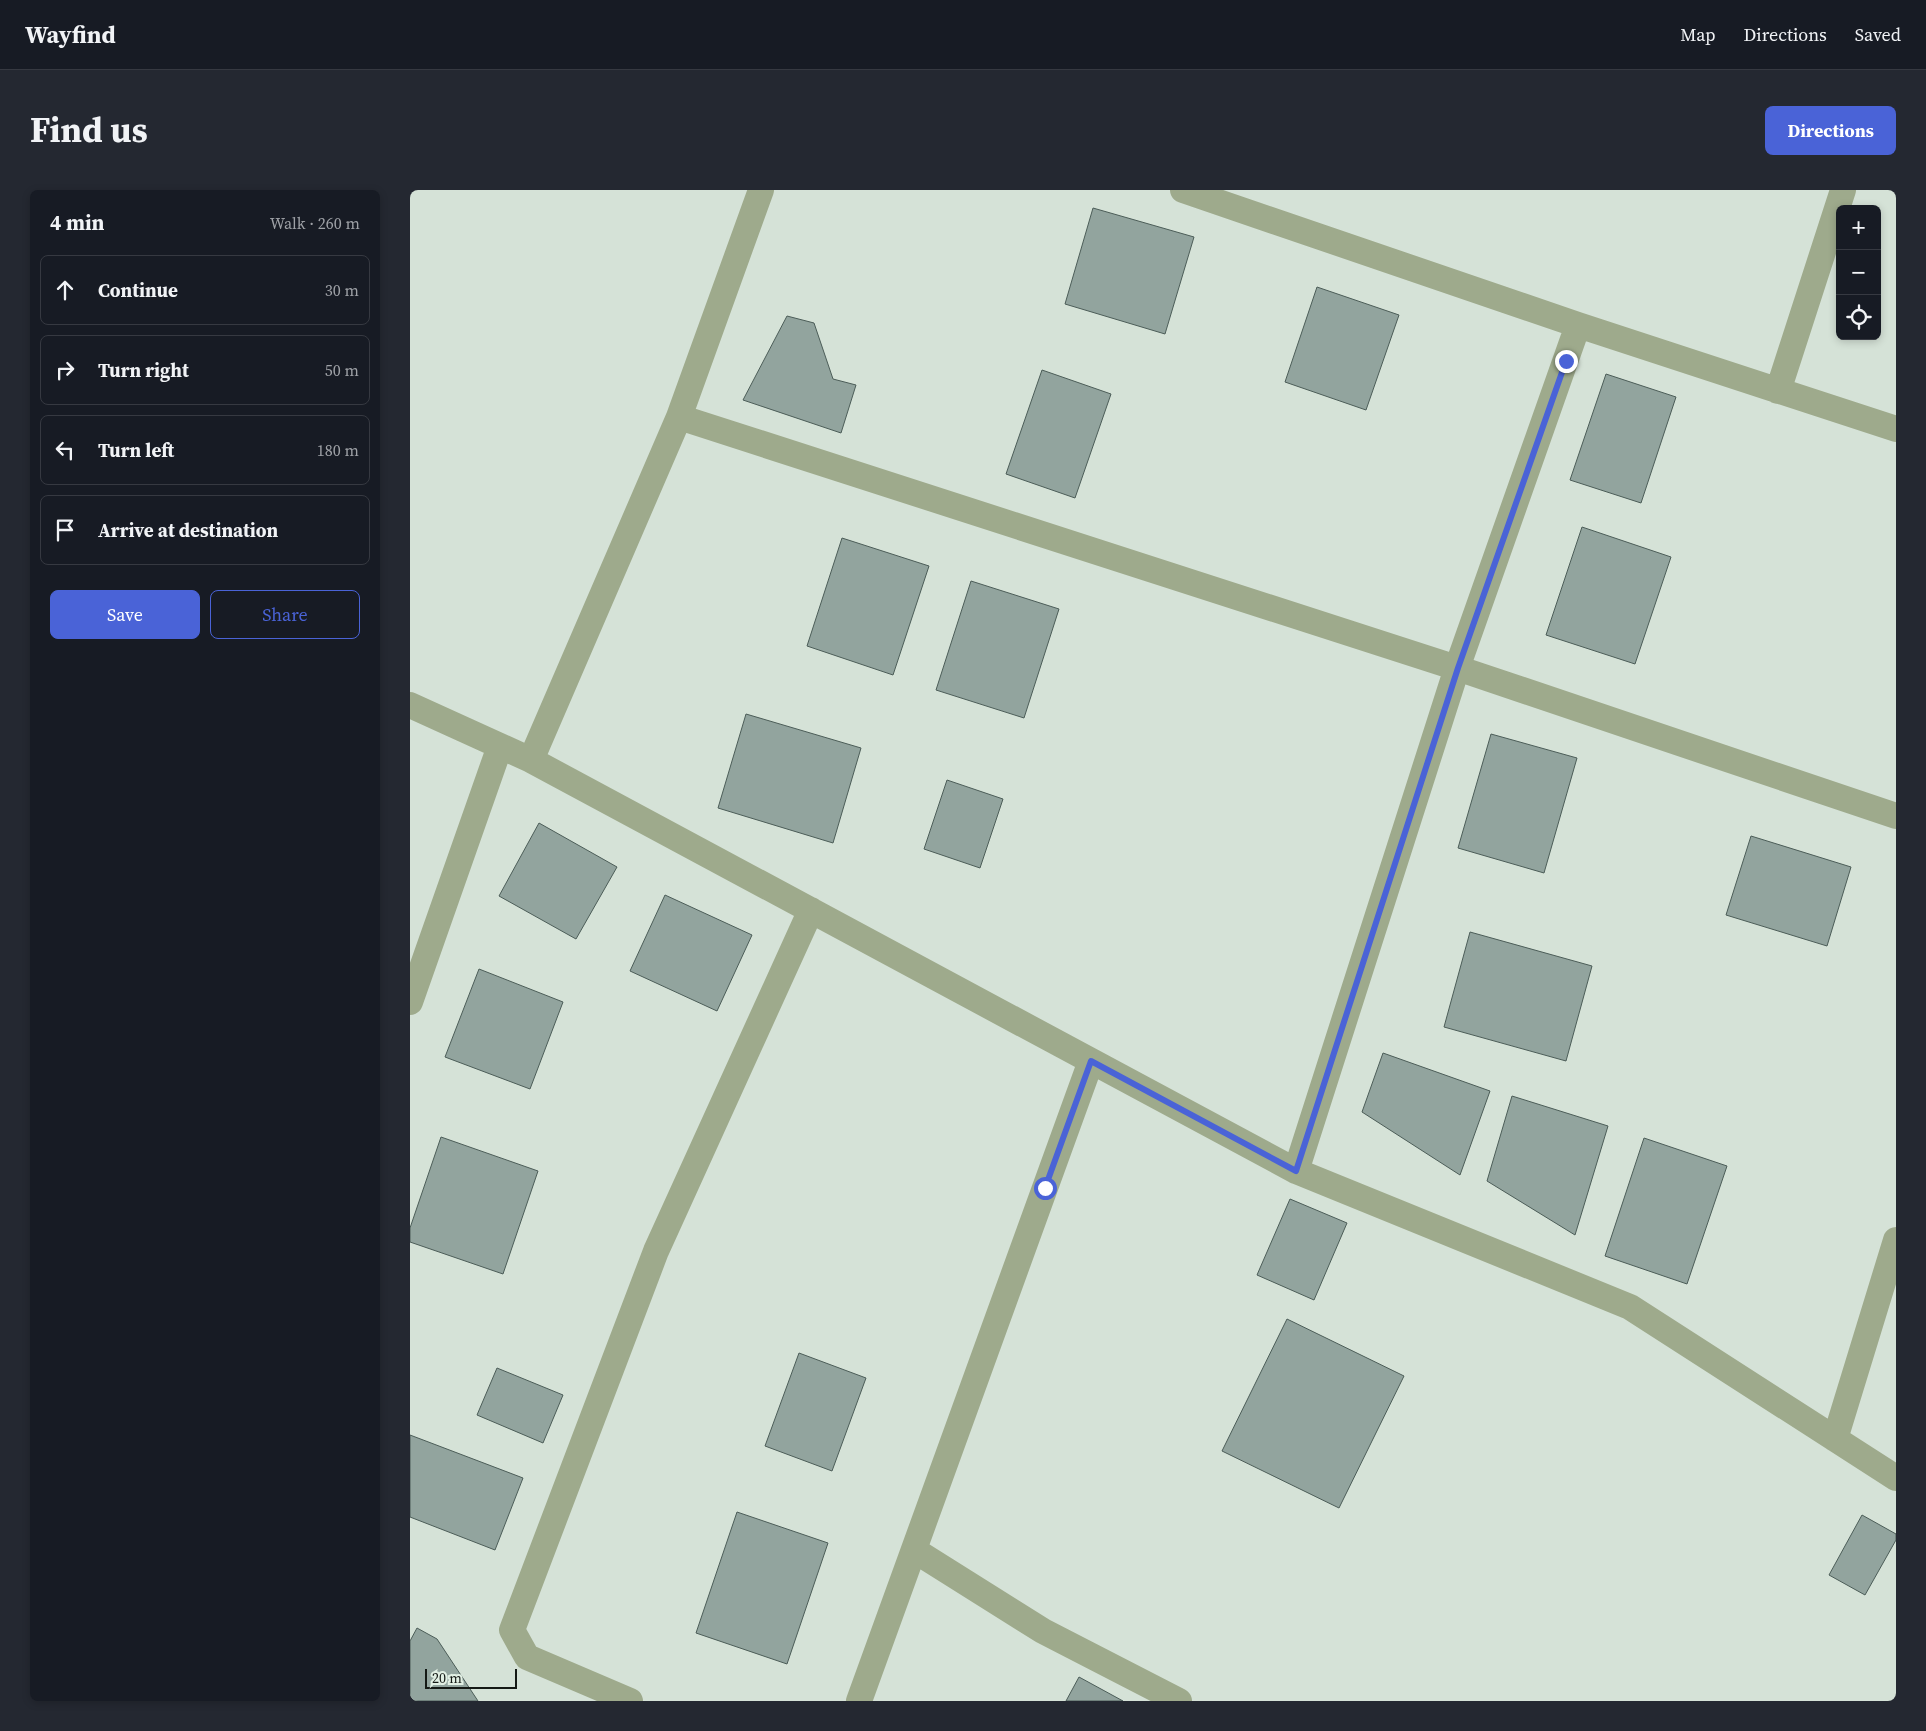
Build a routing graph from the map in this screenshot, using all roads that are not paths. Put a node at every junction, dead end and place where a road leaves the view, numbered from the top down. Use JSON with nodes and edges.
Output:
{"nodes":[{"id":1,"x":761,"y":190,"type":"edge"},
{"id":2,"x":1183,"y":190,"type":"edge"},
{"id":3,"x":1843,"y":190,"type":"edge"},
{"id":4,"x":1578,"y":325,"type":"junction"},
{"id":5,"x":1778,"y":390,"type":"junction"},
{"id":6,"x":679,"y":417,"type":"junction"},
{"id":7,"x":1896,"y":429,"type":"edge"},
{"id":8,"x":1458,"y":668,"type":"junction"},
{"id":9,"x":410,"y":704,"type":"edge"},
{"id":10,"x":500,"y":746,"type":"junction"},
{"id":11,"x":531,"y":760,"type":"junction"},
{"id":12,"x":1896,"y":816,"type":"edge"},
{"id":13,"x":811,"y":910,"type":"junction"},
{"id":14,"x":410,"y":1002,"type":"edge"},
{"id":15,"x":1091,"y":1061,"type":"junction"},
{"id":16,"x":1296,"y":1171,"type":"junction"},
{"id":17,"x":1896,"y":1240,"type":"edge"},
{"id":18,"x":1835,"y":1439,"type":"junction"},
{"id":19,"x":1896,"y":1478,"type":"edge"},
{"id":20,"x":914,"y":1550,"type":"junction"},
{"id":21,"x":630,"y":1701,"type":"edge"},
{"id":22,"x":859,"y":1701,"type":"edge"},
{"id":23,"x":1179,"y":1701,"type":"edge"}],
"edges":[{"from":1,"to":6,"type":"street"},
{"from":2,"to":4,"type":"street"},
{"from":3,"to":5,"type":"street"},
{"from":4,"to":5,"type":"street"},
{"from":4,"to":8,"type":"street"},
{"from":5,"to":7,"type":"street"},
{"from":6,"to":8,"type":"street"},
{"from":6,"to":11,"type":"street"},
{"from":8,"to":12,"type":"street"},
{"from":8,"to":16,"type":"street"},
{"from":9,"to":10,"type":"street"},
{"from":10,"to":11,"type":"street"},
{"from":10,"to":14,"type":"street"},
{"from":11,"to":13,"type":"street"},
{"from":13,"to":15,"type":"street"},
{"from":13,"to":21,"type":"street"},
{"from":15,"to":16,"type":"street"},
{"from":15,"to":20,"type":"street"},
{"from":16,"to":18,"type":"street"},
{"from":17,"to":18,"type":"street"},
{"from":18,"to":19,"type":"street"},
{"from":20,"to":22,"type":"street"},
{"from":20,"to":23,"type":"street"}]}
